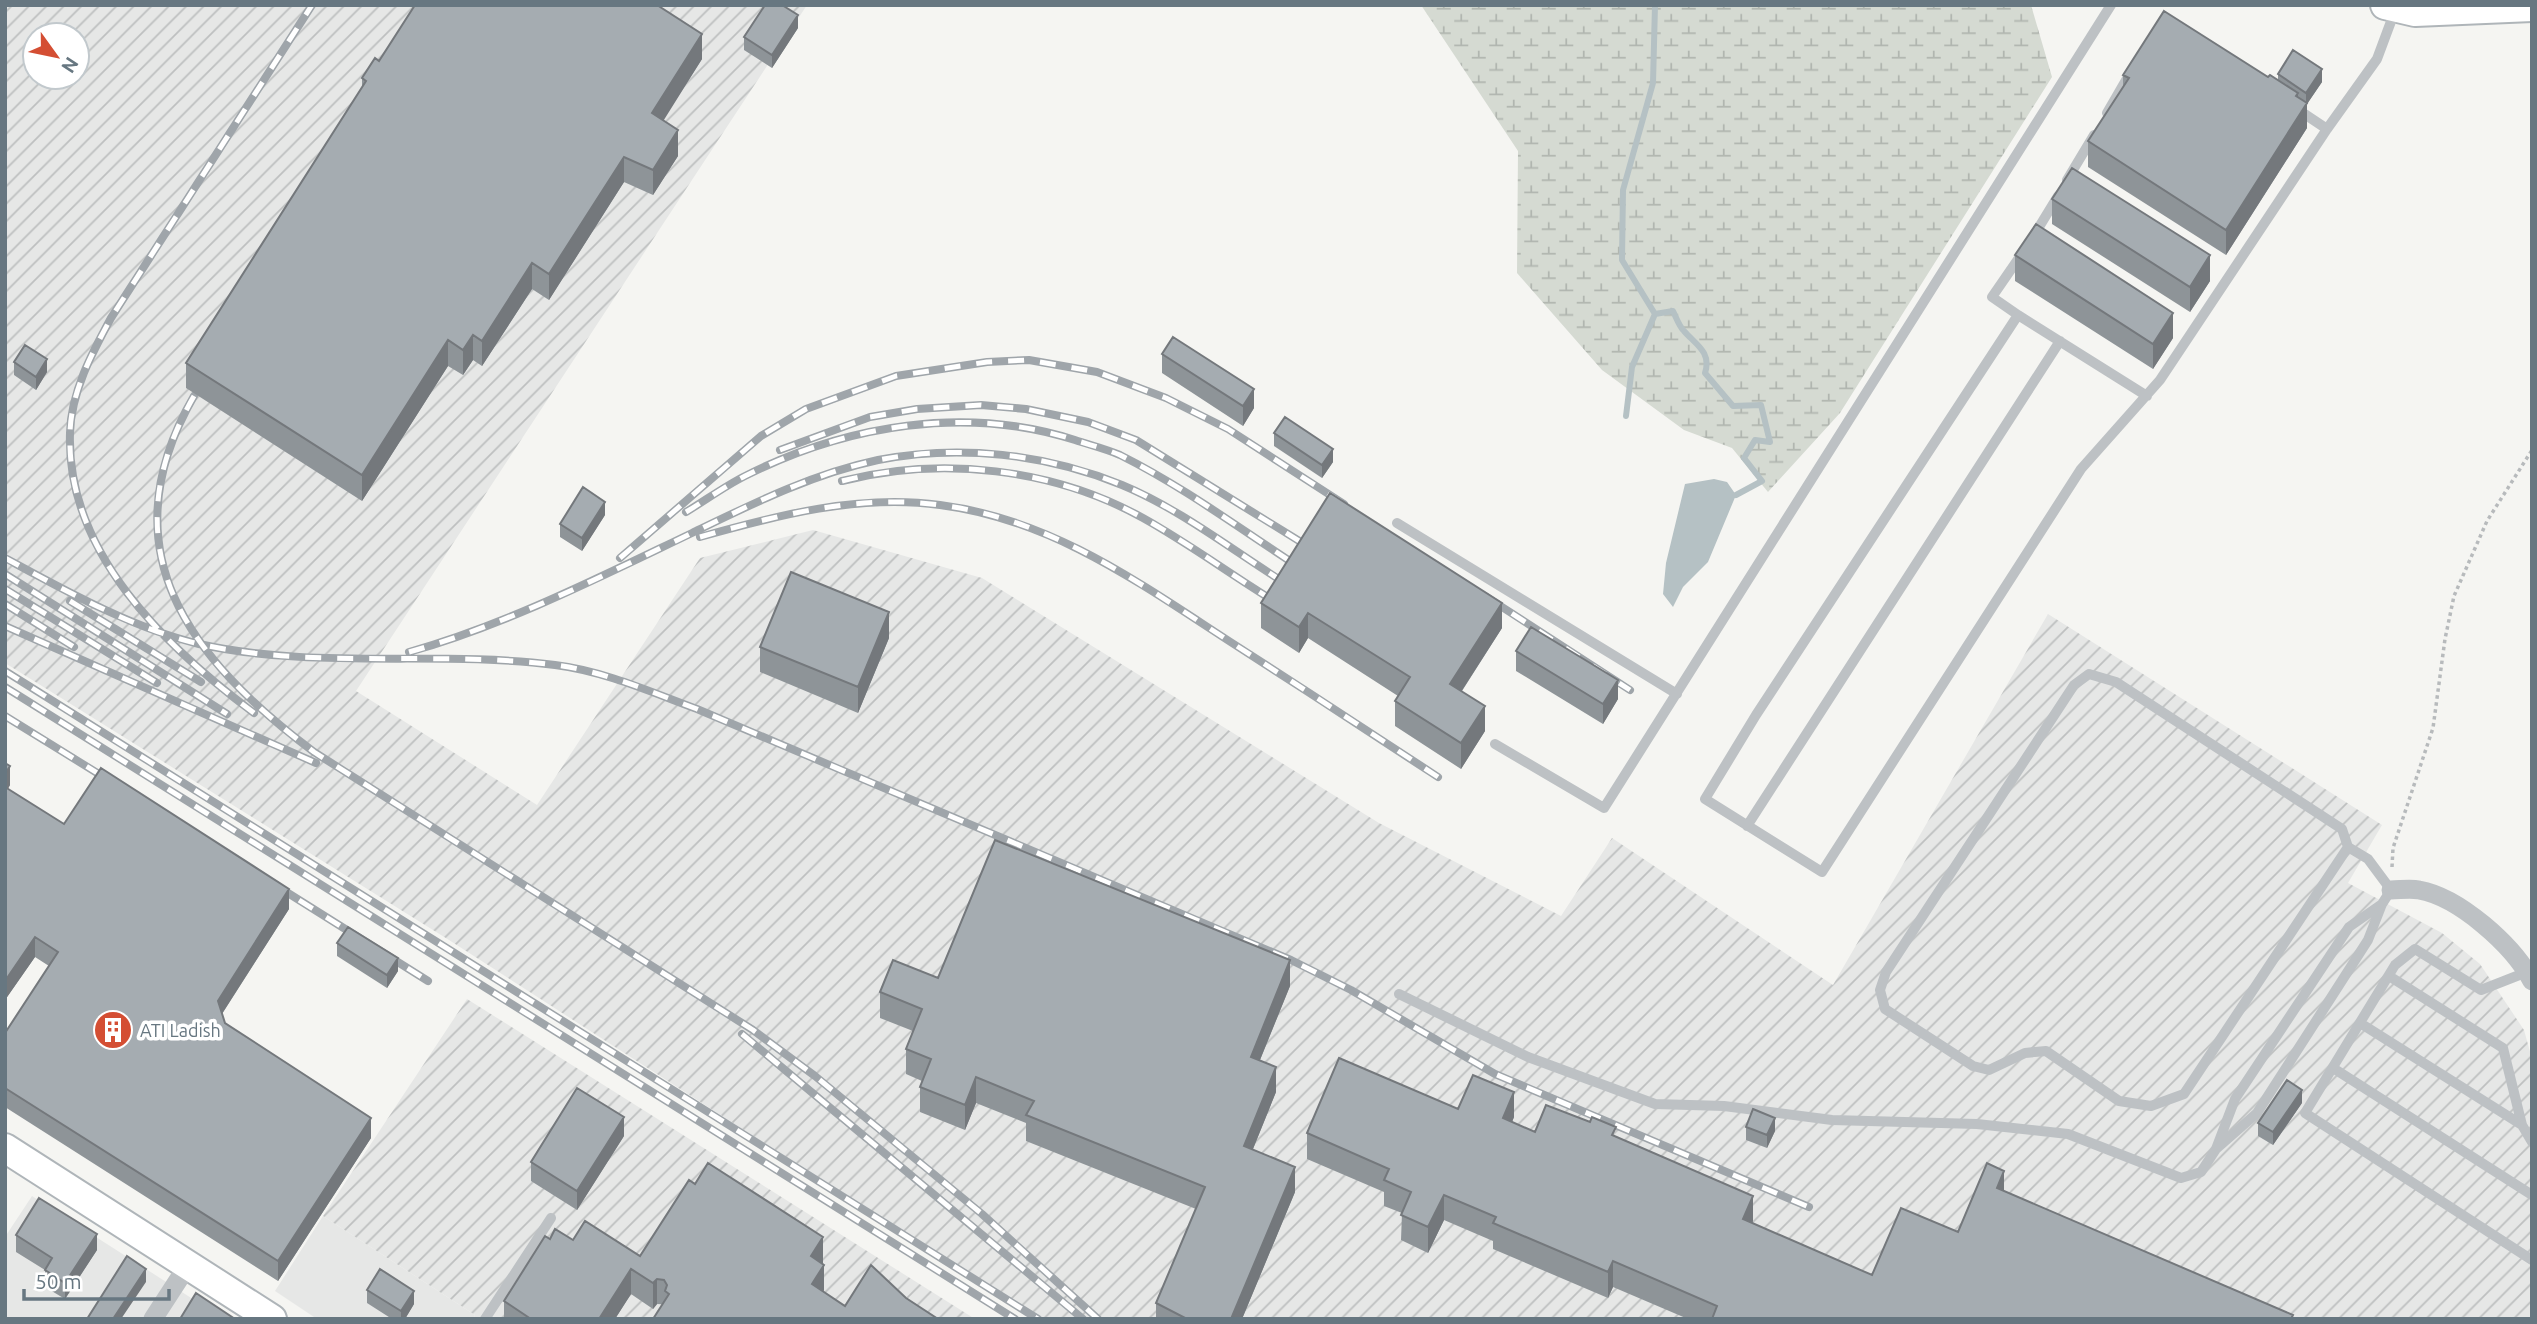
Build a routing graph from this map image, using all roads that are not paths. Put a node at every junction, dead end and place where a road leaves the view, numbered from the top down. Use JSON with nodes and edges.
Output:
{"nodes":[{"id":1,"x":2111,"y":5,"type":"edge"},
{"id":2,"x":2390,"y":6,"type":"edge"},
{"id":3,"x":2532,"y":7,"type":"edge"},
{"id":4,"x":2134,"y":67,"type":"edge"},
{"id":5,"x":2284,"y":100,"type":"edge"},
{"id":6,"x":2327,"y":129,"type":"junction"},
{"id":7,"x":2018,"y":314,"type":"junction"},
{"id":8,"x":2060,"y":341,"type":"junction"},
{"id":9,"x":2147,"y":396,"type":"junction"},
{"id":10,"x":1397,"y":523,"type":"dead end"},
{"id":11,"x":1676,"y":694,"type":"junction"},
{"id":12,"x":1495,"y":744,"type":"dead end"},
{"id":13,"x":1747,"y":826,"type":"junction"},
{"id":14,"x":2348,"y":847,"type":"junction"},
{"id":15,"x":2387,"y":897,"type":"junction"},
{"id":16,"x":2389,"y":976,"type":"junction"},
{"id":17,"x":2530,"y":976,"type":"edge"},
{"id":18,"x":1399,"y":994,"type":"dead end"},
{"id":19,"x":2360,"y":1023,"type":"junction"},
{"id":20,"x":2333,"y":1068,"type":"junction"},
{"id":21,"x":2280,"y":1079,"type":"junction"},
{"id":22,"x":2291,"y":1087,"type":"edge"},
{"id":23,"x":2302,"y":1094,"type":"edge"},
{"id":24,"x":2313,"y":1101,"type":"junction"},
{"id":25,"x":2522,"y":1125,"type":"junction"},
{"id":26,"x":2532,"y":1142,"type":"edge"},
{"id":27,"x":5,"y":1148,"type":"edge"},
{"id":28,"x":2216,"y":1149,"type":"junction"},
{"id":29,"x":2532,"y":1195,"type":"edge"},
{"id":30,"x":551,"y":1218,"type":"dead end"},
{"id":31,"x":2532,"y":1260,"type":"edge"},
{"id":32,"x":188,"y":1265,"type":"junction"},
{"id":33,"x":153,"y":1319,"type":"edge"},
{"id":34,"x":272,"y":1319,"type":"edge"},
{"id":35,"x":485,"y":1319,"type":"edge"}],
"edges":[{"from":1,"to":11,"type":"lane"},
{"from":2,"to":3,"type":"street"},
{"from":2,"to":6,"type":"lane"},
{"from":4,"to":7,"type":"lane"},
{"from":5,"to":6,"type":"lane"},
{"from":6,"to":9,"type":"lane"},
{"from":7,"to":8,"type":"lane"},
{"from":7,"to":13,"type":"lane"},
{"from":8,"to":9,"type":"lane"},
{"from":8,"to":13,"type":"lane"},
{"from":9,"to":13,"type":"lane"},
{"from":10,"to":11,"type":"lane"},
{"from":11,"to":12,"type":"lane"},
{"from":14,"to":14,"type":"lane"},
{"from":14,"to":15,"type":"lane"},
{"from":15,"to":17,"type":"street"},
{"from":15,"to":21,"type":"lane"},
{"from":15,"to":28,"type":"lane"},
{"from":16,"to":17,"type":"lane"},
{"from":16,"to":19,"type":"lane"},
{"from":16,"to":25,"type":"lane"},
{"from":18,"to":28,"type":"lane"},
{"from":19,"to":20,"type":"lane"},
{"from":19,"to":25,"type":"lane"},
{"from":20,"to":24,"type":"lane"},
{"from":20,"to":29,"type":"lane"},
{"from":21,"to":22,"type":"lane"},
{"from":21,"to":28,"type":"lane"},
{"from":23,"to":24,"type":"lane"},
{"from":24,"to":31,"type":"lane"},
{"from":25,"to":26,"type":"lane"},
{"from":27,"to":32,"type":"street"},
{"from":30,"to":35,"type":"lane"},
{"from":32,"to":33,"type":"street"},
{"from":32,"to":34,"type":"street"}]}
